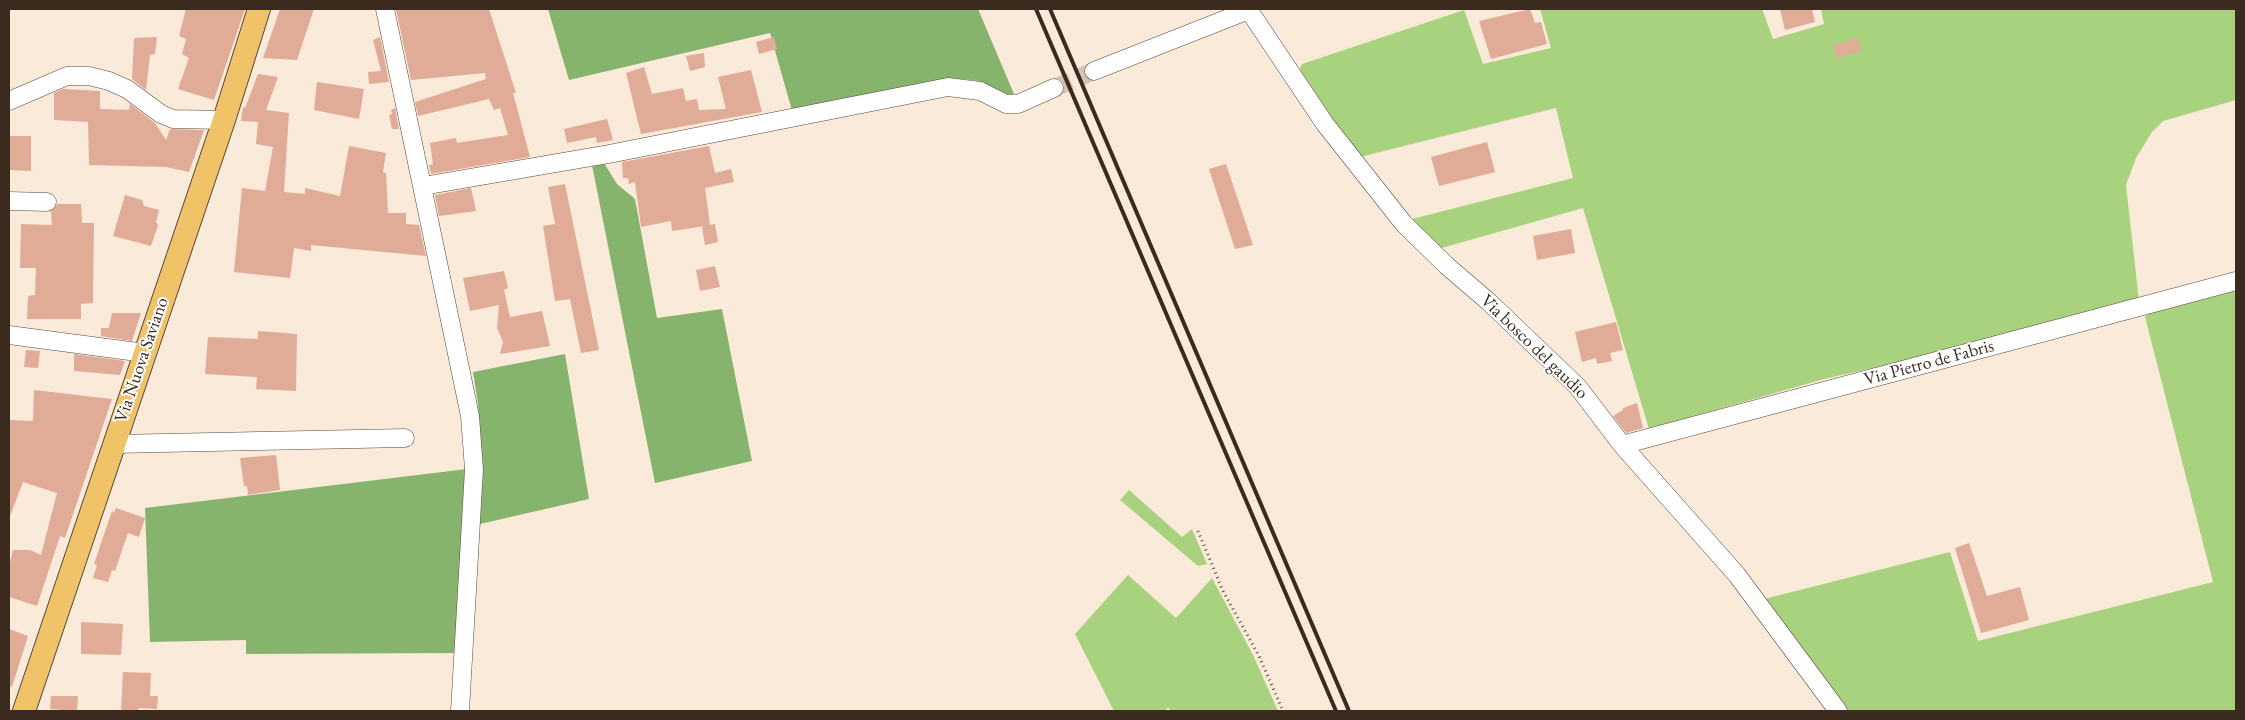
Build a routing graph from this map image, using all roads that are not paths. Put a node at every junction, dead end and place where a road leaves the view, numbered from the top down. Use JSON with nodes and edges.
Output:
{"nodes":[{"id":1,"x":259,"y":9,"type":"edge"},
{"id":2,"x":385,"y":9,"type":"edge"},
{"id":3,"x":1249,"y":9,"type":"edge"},
{"id":4,"x":1094,"y":71,"type":"tunnel mouth"},
{"id":5,"x":1054,"y":88,"type":"tunnel mouth"},
{"id":6,"x":9,"y":101,"type":"edge"},
{"id":7,"x":224,"y":120,"type":"junction"},
{"id":8,"x":423,"y":186,"type":"junction"},
{"id":9,"x":9,"y":201,"type":"edge"},
{"id":10,"x":47,"y":202,"type":"dead end"},
{"id":11,"x":2236,"y":281,"type":"edge"},
{"id":12,"x":9,"y":335,"type":"edge"},
{"id":13,"x":145,"y":353,"type":"junction"},
{"id":14,"x":406,"y":438,"type":"dead end"},
{"id":15,"x":114,"y":444,"type":"junction"},
{"id":16,"x":1622,"y":445,"type":"junction"},
{"id":17,"x":24,"y":711,"type":"edge"},
{"id":18,"x":460,"y":711,"type":"edge"},
{"id":19,"x":1838,"y":711,"type":"edge"}],
"edges":[{"from":1,"to":7,"type":"main road","name":"Via Nuova Saviano"},
{"from":2,"to":8,"type":"street"},
{"from":3,"to":4,"type":"street"},
{"from":3,"to":16,"type":"street","name":"Via bosco del gaudio"},
{"from":5,"to":8,"type":"street"},
{"from":6,"to":7,"type":"street"},
{"from":7,"to":13,"type":"main road","name":"Via Nuova Saviano"},
{"from":8,"to":18,"type":"street"},
{"from":9,"to":10,"type":"street"},
{"from":11,"to":16,"type":"street","name":"Via Pietro de Fabris"},
{"from":12,"to":13,"type":"street"},
{"from":13,"to":15,"type":"main road","name":"Via Nuova Saviano"},
{"from":14,"to":15,"type":"street"},
{"from":15,"to":17,"type":"main road","name":"Via Nuova Saviano"},
{"from":16,"to":19,"type":"street","name":"Via bosco del gaudio"}]}
